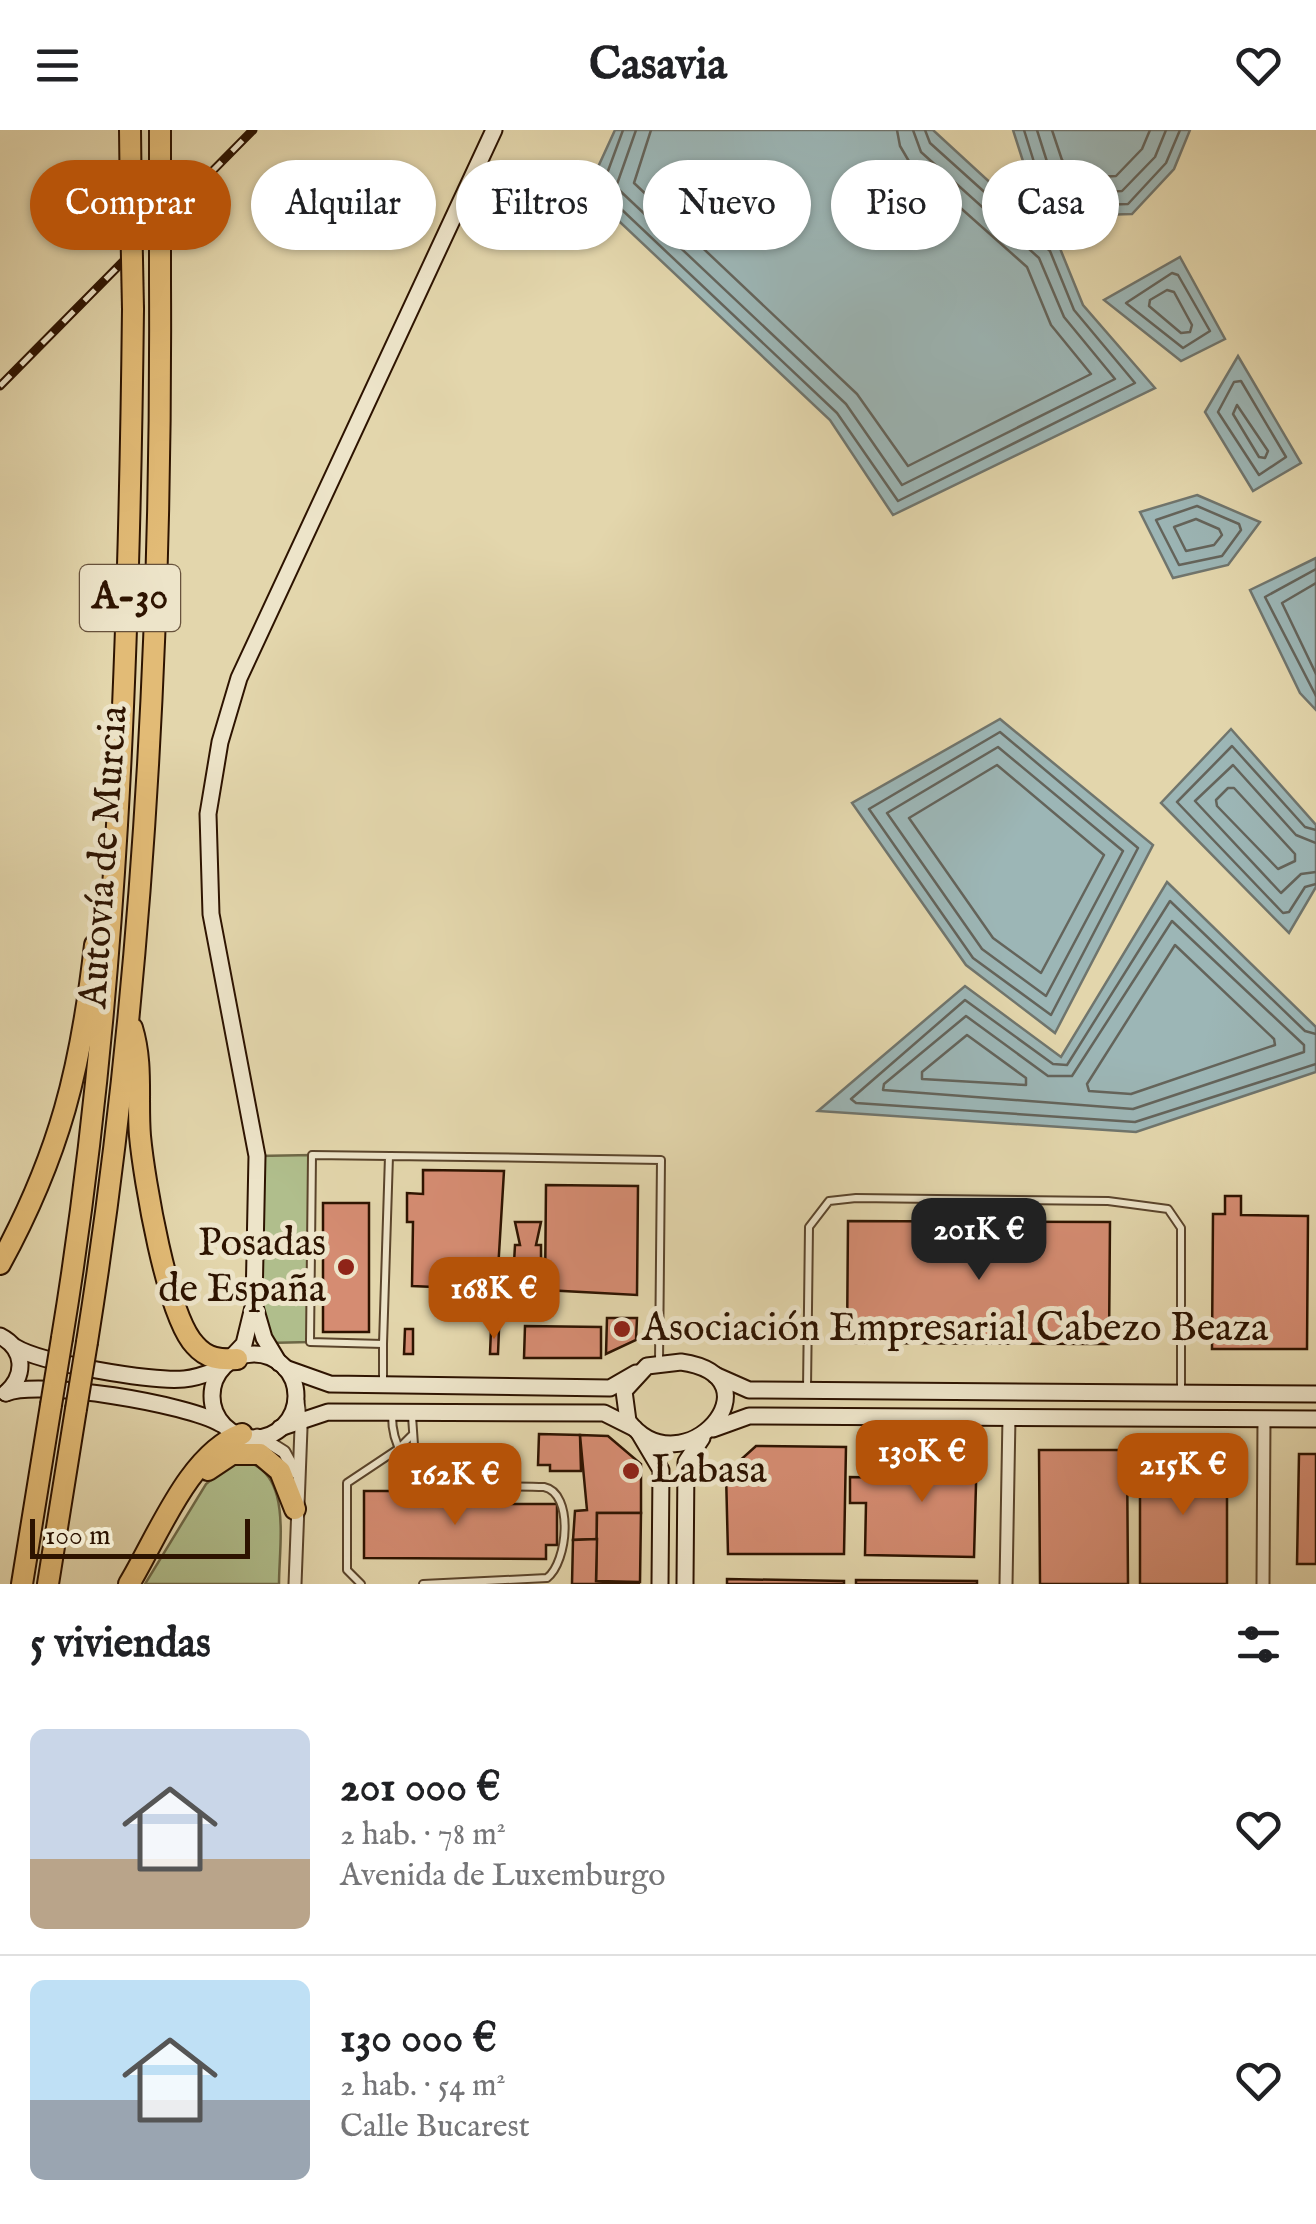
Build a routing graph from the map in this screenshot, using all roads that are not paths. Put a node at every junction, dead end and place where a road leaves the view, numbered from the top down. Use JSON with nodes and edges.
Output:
{"nodes":[{"id":1,"x":130,"y":130,"type":"edge"},
{"id":2,"x":160,"y":130,"type":"edge"},
{"id":3,"x":494,"y":130,"type":"edge"},
{"id":4,"x":112,"y":886,"type":"junction"},
{"id":5,"x":128,"y":1016,"type":"junction"},
{"id":6,"x":389,"y":1156,"type":"junction"},
{"id":7,"x":0,"y":1264,"type":"edge"},
{"id":8,"x":254,"y":1303,"type":"junction"},
{"id":9,"x":0,"y":1336,"type":"edge"},
{"id":10,"x":383,"y":1344,"type":"junction"},
{"id":11,"x":14,"y":1347,"type":"junction"},
{"id":12,"x":660,"y":1362,"type":"junction"},
{"id":13,"x":228,"y":1363,"type":"junction"},
{"id":14,"x":283,"y":1367,"type":"junction"},
{"id":15,"x":636,"y":1373,"type":"junction"},
{"id":16,"x":715,"y":1375,"type":"junction"},
{"id":17,"x":383,"y":1387,"type":"junction"},
{"id":18,"x":807,"y":1390,"type":"junction"},
{"id":19,"x":1009,"y":1392,"type":"junction"},
{"id":20,"x":1181,"y":1393,"type":"junction"},
{"id":21,"x":1264,"y":1394,"type":"junction"},
{"id":22,"x":1316,"y":1394,"type":"edge"},
{"id":23,"x":3,"y":1395,"type":"edge"},
{"id":24,"x":298,"y":1401,"type":"junction"},
{"id":25,"x":392,"y":1412,"type":"junction"},
{"id":26,"x":412,"y":1412,"type":"junction"},
{"id":27,"x":1009,"y":1417,"type":"junction"},
{"id":28,"x":1264,"y":1419,"type":"junction"},
{"id":29,"x":1316,"y":1420,"type":"edge"},
{"id":30,"x":300,"y":1422,"type":"junction"},
{"id":31,"x":280,"y":1428,"type":"junction"},
{"id":32,"x":635,"y":1429,"type":"junction"},
{"id":33,"x":241,"y":1432,"type":"junction"},
{"id":34,"x":709,"y":1432,"type":"junction"},
{"id":35,"x":411,"y":1436,"type":"junction"},
{"id":36,"x":398,"y":1450,"type":"junction"},
{"id":37,"x":296,"y":1476,"type":"junction"},
{"id":38,"x":453,"y":1483,"type":"junction"},
{"id":39,"x":296,"y":1509,"type":"junction"},
{"id":40,"x":174,"y":1510,"type":"junction"},
{"id":41,"x":22,"y":1584,"type":"edge"},
{"id":42,"x":48,"y":1584,"type":"edge"},
{"id":43,"x":129,"y":1584,"type":"edge"},
{"id":44,"x":294,"y":1584,"type":"edge"},
{"id":45,"x":362,"y":1584,"type":"edge"},
{"id":46,"x":422,"y":1584,"type":"edge"},
{"id":47,"x":660,"y":1584,"type":"edge"},
{"id":48,"x":685,"y":1584,"type":"edge"},
{"id":49,"x":1006,"y":1584,"type":"edge"},
{"id":50,"x":1263,"y":1584,"type":"edge"}],
"edges":[{"from":1,"to":4,"type":"highway","name":"Autovía de Murcia","number":"A-30","bridge":true},
{"from":2,"to":5,"type":"highway","name":"Autovía de Murcia","number":"A-30","bridge":true},
{"from":3,"to":8,"type":"main road"},
{"from":4,"to":7,"type":"highway"},
{"from":4,"to":41,"type":"highway","name":"Autovía de Murcia","number":"A-30","bridge":true},
{"from":5,"to":13,"type":"highway"},
{"from":5,"to":42,"type":"highway","name":"Autovía de Murcia","number":"A-30","bridge":true},
{"from":6,"to":10,"type":"lane"},
{"from":6,"to":10,"type":"lane"},
{"from":6,"to":12,"type":"lane"},
{"from":8,"to":13,"type":"main road"},
{"from":8,"to":14,"type":"main road"},
{"from":9,"to":11,"type":"main road"},
{"from":10,"to":17,"type":"lane"},
{"from":11,"to":13,"type":"main road"},
{"from":11,"to":23,"type":"main road"},
{"from":12,"to":15,"type":"main road"},
{"from":12,"to":16,"type":"main road"},
{"from":13,"to":14,"type":"main road"},
{"from":13,"to":33,"type":"main road"},
{"from":14,"to":17,"type":"main road"},
{"from":14,"to":24,"type":"main road"},
{"from":15,"to":17,"type":"main road"},
{"from":15,"to":32,"type":"main road"},
{"from":16,"to":18,"type":"main road"},
{"from":16,"to":34,"type":"main road"},
{"from":18,"to":19,"type":"main road"},
{"from":18,"to":20,"type":"lane"},
{"from":19,"to":20,"type":"main road"},
{"from":19,"to":27,"type":"main road"},
{"from":20,"to":21,"type":"main road"},
{"from":21,"to":22,"type":"main road"},
{"from":21,"to":28,"type":"main road"},
{"from":23,"to":33,"type":"main road"},
{"from":24,"to":30,"type":"street"},
{"from":24,"to":31,"type":"main road"},
{"from":25,"to":26,"type":"main road"},
{"from":25,"to":30,"type":"main road"},
{"from":25,"to":36,"type":"lane"},
{"from":26,"to":32,"type":"main road"},
{"from":26,"to":35,"type":"lane"},
{"from":27,"to":28,"type":"main road"},
{"from":27,"to":34,"type":"main road"},
{"from":27,"to":49,"type":"street"},
{"from":28,"to":29,"type":"main road"},
{"from":28,"to":50,"type":"street"},
{"from":30,"to":31,"type":"main road"},
{"from":30,"to":37,"type":"street"},
{"from":31,"to":33,"type":"main road"},
{"from":32,"to":34,"type":"main road"},
{"from":32,"to":47,"type":"main road"},
{"from":33,"to":37,"type":"street"},
{"from":33,"to":40,"type":"highway"},
{"from":34,"to":48,"type":"main road"},
{"from":35,"to":36,"type":"lane"},
{"from":35,"to":38,"type":"lane"},
{"from":36,"to":38,"type":"lane"},
{"from":36,"to":45,"type":"lane"},
{"from":37,"to":39,"type":"street"},
{"from":38,"to":46,"type":"lane"},
{"from":39,"to":40,"type":"highway"},
{"from":39,"to":44,"type":"street"},
{"from":40,"to":43,"type":"highway"}]}
